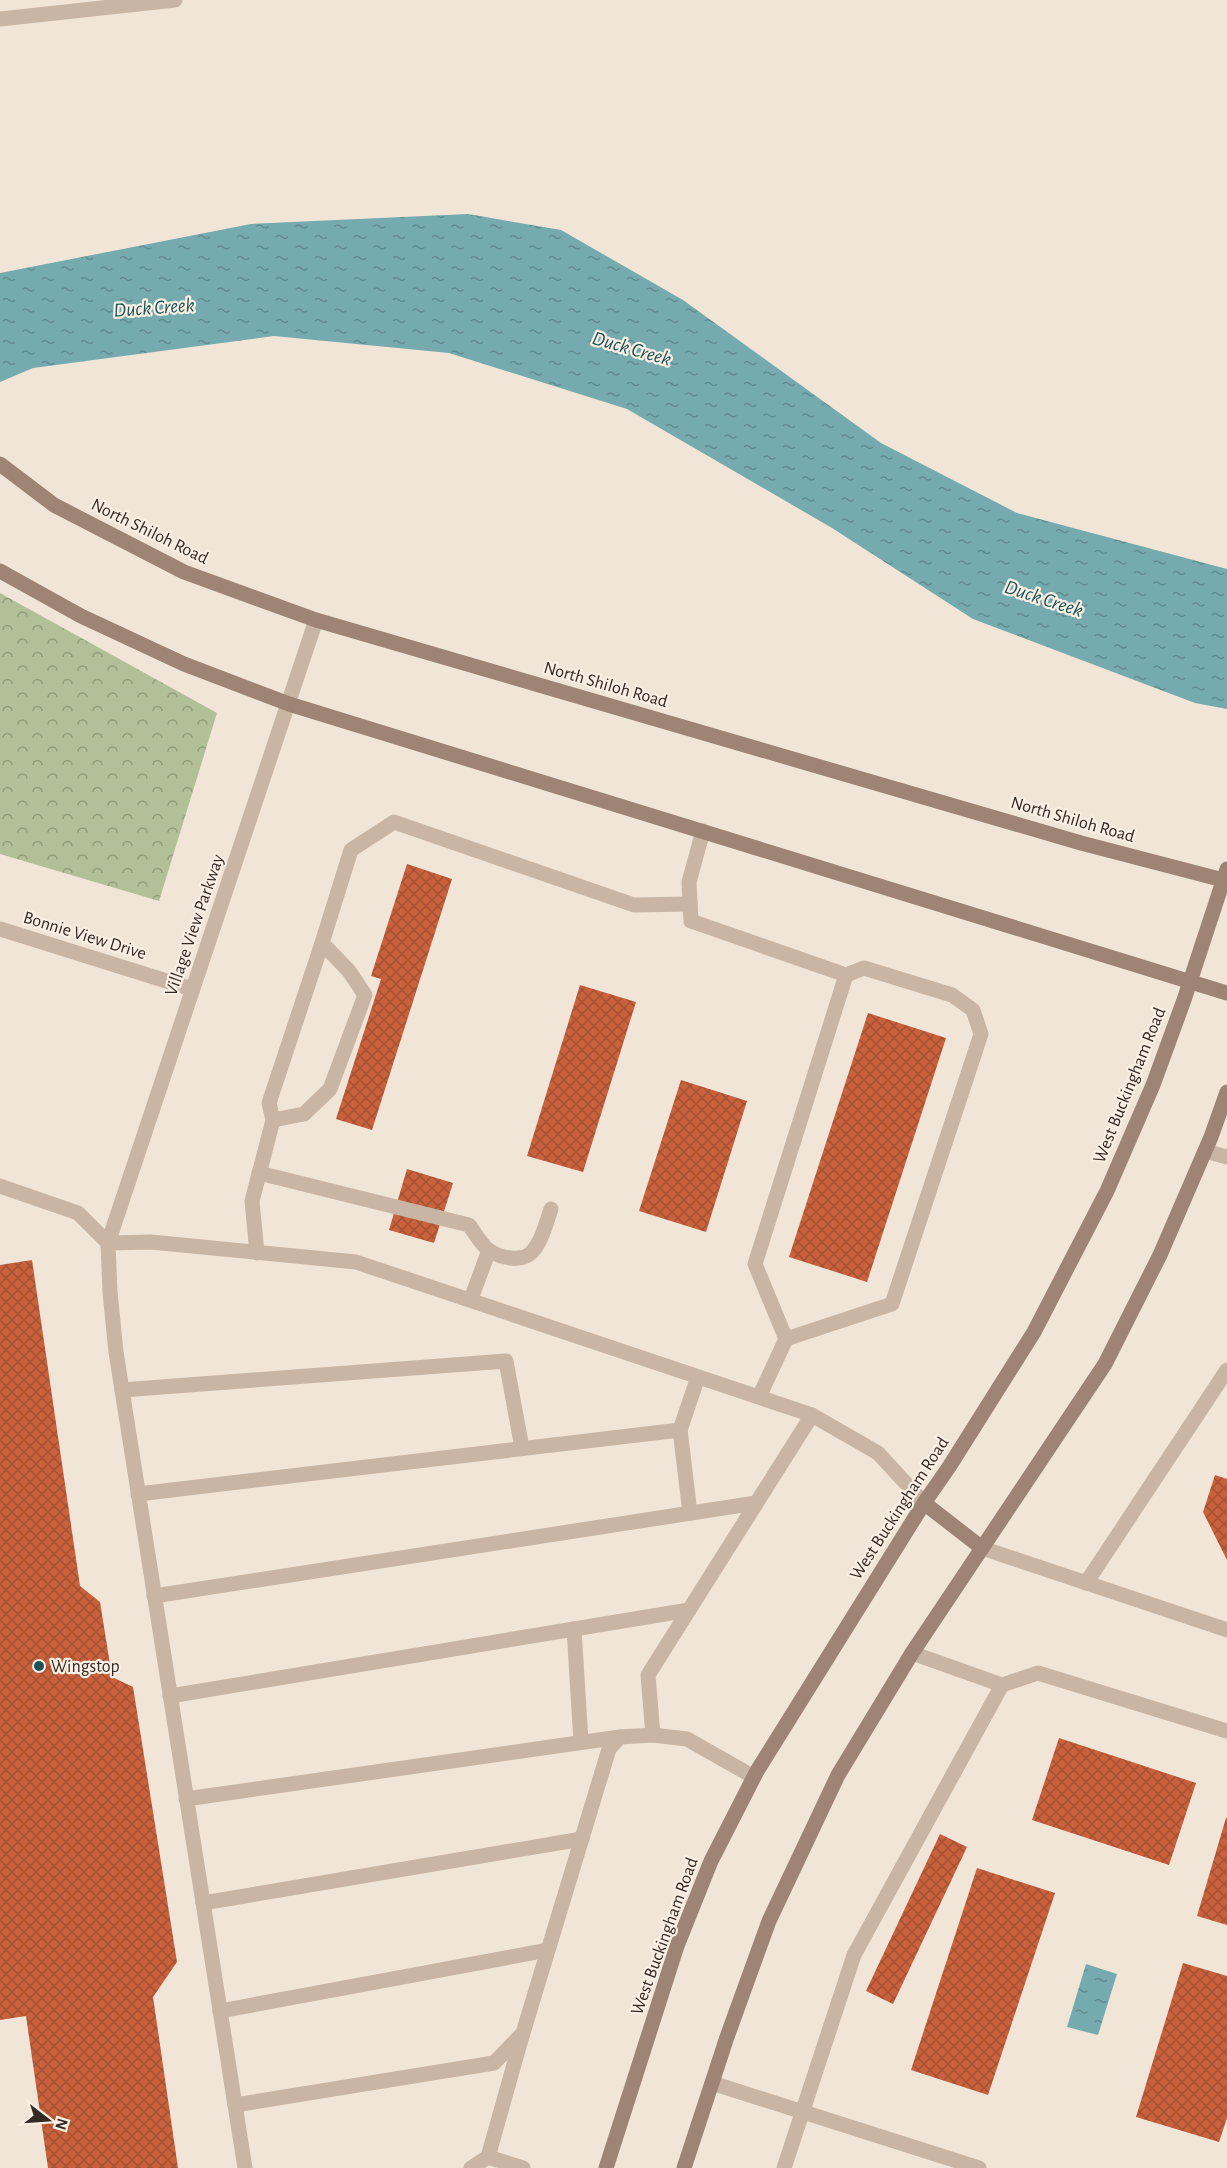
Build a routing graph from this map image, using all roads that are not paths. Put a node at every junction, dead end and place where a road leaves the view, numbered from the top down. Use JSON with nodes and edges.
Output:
{"nodes":[{"id":1,"x":175,"y":0,"type":"edge"},
{"id":2,"x":0,"y":19,"type":"edge"},
{"id":3,"x":0,"y":464,"type":"edge"},
{"id":4,"x":0,"y":571,"type":"edge"},
{"id":5,"x":316,"y":620,"type":"junction"},
{"id":6,"x":289,"y":704,"type":"junction"},
{"id":7,"x":703,"y":831,"type":"junction"},
{"id":8,"x":1226,"y":877,"type":"edge"},
{"id":9,"x":690,"y":904,"type":"junction"},
{"id":10,"x":0,"y":929,"type":"edge"},
{"id":11,"x":322,"y":943,"type":"junction"},
{"id":12,"x":846,"y":975,"type":"junction"},
{"id":13,"x":1190,"y":981,"type":"junction"},
{"id":14,"x":192,"y":989,"type":"junction"},
{"id":15,"x":1227,"y":993,"type":"edge"},
{"id":16,"x":1227,"y":1092,"type":"edge"},
{"id":17,"x":273,"y":1120,"type":"junction"},
{"id":18,"x":1205,"y":1151,"type":"junction"},
{"id":19,"x":1227,"y":1157,"type":"edge"},
{"id":20,"x":259,"y":1173,"type":"junction"},
{"id":21,"x":0,"y":1186,"type":"edge"},
{"id":22,"x":551,"y":1209,"type":"dead end"},
{"id":23,"x":108,"y":1243,"type":"junction"},
{"id":24,"x":489,"y":1250,"type":"junction"},
{"id":25,"x":256,"y":1253,"type":"junction"},
{"id":26,"x":471,"y":1299,"type":"junction"},
{"id":27,"x":786,"y":1339,"type":"junction"},
{"id":28,"x":1227,"y":1370,"type":"edge"},
{"id":29,"x":698,"y":1377,"type":"junction"},
{"id":30,"x":122,"y":1390,"type":"junction"},
{"id":31,"x":759,"y":1397,"type":"junction"},
{"id":32,"x":813,"y":1415,"type":"junction"},
{"id":33,"x":680,"y":1430,"type":"junction"},
{"id":34,"x":522,"y":1448,"type":"junction"},
{"id":35,"x":138,"y":1494,"type":"junction"},
{"id":36,"x":756,"y":1503,"type":"junction"},
{"id":37,"x":924,"y":1503,"type":"junction"},
{"id":38,"x":690,"y":1513,"type":"junction"},
{"id":39,"x":982,"y":1548,"type":"junction"},
{"id":40,"x":1086,"y":1583,"type":"junction"},
{"id":41,"x":154,"y":1596,"type":"junction"},
{"id":42,"x":689,"y":1610,"type":"junction"},
{"id":43,"x":574,"y":1629,"type":"junction"},
{"id":44,"x":1227,"y":1630,"type":"edge"},
{"id":45,"x":912,"y":1653,"type":"junction"},
{"id":46,"x":1002,"y":1685,"type":"junction"},
{"id":47,"x":170,"y":1696,"type":"junction"},
{"id":48,"x":1227,"y":1731,"type":"edge"},
{"id":49,"x":653,"y":1736,"type":"junction"},
{"id":50,"x":620,"y":1737,"type":"junction"},
{"id":51,"x":581,"y":1742,"type":"junction"},
{"id":52,"x":754,"y":1777,"type":"junction"},
{"id":53,"x":186,"y":1799,"type":"junction"},
{"id":54,"x":582,"y":1839,"type":"junction"},
{"id":55,"x":203,"y":1903,"type":"junction"},
{"id":56,"x":548,"y":1950,"type":"junction"},
{"id":57,"x":220,"y":2011,"type":"junction"},
{"id":58,"x":523,"y":2033,"type":"junction"},
{"id":59,"x":712,"y":2084,"type":"junction"},
{"id":60,"x":235,"y":2105,"type":"junction"},
{"id":61,"x":801,"y":2113,"type":"junction"},
{"id":62,"x":488,"y":2157,"type":"junction"},
{"id":63,"x":245,"y":2168,"type":"edge"},
{"id":64,"x":471,"y":2168,"type":"edge"},
{"id":65,"x":523,"y":2168,"type":"edge"},
{"id":66,"x":606,"y":2168,"type":"edge"},
{"id":67,"x":684,"y":2168,"type":"edge"},
{"id":68,"x":784,"y":2168,"type":"edge"},
{"id":69,"x":979,"y":2168,"type":"edge"}],
"edges":[{"from":1,"to":2,"type":"street"},
{"from":3,"to":5,"type":"main road","name":"North Shiloh Road"},
{"from":4,"to":6,"type":"main road"},
{"from":5,"to":6,"type":"street","name":"Village View Parkway"},
{"from":5,"to":8,"type":"main road","name":"North Shiloh Road"},
{"from":6,"to":7,"type":"main road"},
{"from":6,"to":14,"type":"street","name":"Village View Parkway"},
{"from":7,"to":9,"type":"street"},
{"from":7,"to":13,"type":"main road"},
{"from":8,"to":13,"type":"main road","name":"West Buckingham Road"},
{"from":9,"to":11,"type":"street"},
{"from":9,"to":12,"type":"street"},
{"from":10,"to":14,"type":"street","name":"Bonnie View Drive"},
{"from":11,"to":17,"type":"street"},
{"from":11,"to":17,"type":"street"},
{"from":12,"to":27,"type":"street"},
{"from":12,"to":27,"type":"street"},
{"from":13,"to":15,"type":"main road"},
{"from":13,"to":37,"type":"main road","name":"West Buckingham Road"},
{"from":14,"to":23,"type":"street","name":"Village View Parkway"},
{"from":16,"to":18,"type":"main road"},
{"from":17,"to":20,"type":"street"},
{"from":18,"to":19,"type":"street"},
{"from":18,"to":39,"type":"main road"},
{"from":20,"to":24,"type":"street"},
{"from":20,"to":25,"type":"street"},
{"from":21,"to":23,"type":"street"},
{"from":22,"to":24,"type":"street"},
{"from":23,"to":25,"type":"street"},
{"from":23,"to":30,"type":"street"},
{"from":24,"to":26,"type":"street"},
{"from":25,"to":26,"type":"street"},
{"from":26,"to":29,"type":"street"},
{"from":27,"to":31,"type":"street"},
{"from":28,"to":40,"type":"street"},
{"from":29,"to":31,"type":"street"},
{"from":29,"to":33,"type":"street"},
{"from":30,"to":34,"type":"street"},
{"from":30,"to":35,"type":"street"},
{"from":31,"to":32,"type":"street"},
{"from":32,"to":36,"type":"street"},
{"from":32,"to":37,"type":"street"},
{"from":33,"to":34,"type":"street"},
{"from":33,"to":38,"type":"street"},
{"from":34,"to":35,"type":"street"},
{"from":35,"to":41,"type":"street"},
{"from":36,"to":38,"type":"street"},
{"from":36,"to":42,"type":"street"},
{"from":37,"to":39,"type":"main road"},
{"from":37,"to":52,"type":"main road","name":"West Buckingham Road"},
{"from":38,"to":41,"type":"street"},
{"from":39,"to":40,"type":"street"},
{"from":39,"to":45,"type":"main road"},
{"from":40,"to":44,"type":"street"},
{"from":41,"to":47,"type":"street"},
{"from":42,"to":43,"type":"street"},
{"from":42,"to":49,"type":"street"},
{"from":43,"to":47,"type":"street"},
{"from":43,"to":51,"type":"street"},
{"from":45,"to":46,"type":"street"},
{"from":45,"to":59,"type":"main road"},
{"from":46,"to":48,"type":"street"},
{"from":46,"to":61,"type":"street"},
{"from":47,"to":53,"type":"street"},
{"from":49,"to":50,"type":"street"},
{"from":49,"to":52,"type":"street"},
{"from":50,"to":51,"type":"street"},
{"from":50,"to":54,"type":"street"},
{"from":51,"to":53,"type":"street"},
{"from":52,"to":66,"type":"main road","name":"West Buckingham Road"},
{"from":53,"to":55,"type":"street"},
{"from":54,"to":55,"type":"street"},
{"from":54,"to":56,"type":"street"},
{"from":55,"to":57,"type":"street"},
{"from":56,"to":57,"type":"street"},
{"from":56,"to":58,"type":"street"},
{"from":57,"to":60,"type":"street"},
{"from":58,"to":60,"type":"street"},
{"from":58,"to":62,"type":"street"},
{"from":59,"to":61,"type":"street"},
{"from":59,"to":67,"type":"main road"},
{"from":60,"to":63,"type":"street"},
{"from":61,"to":68,"type":"street"},
{"from":61,"to":69,"type":"street"},
{"from":62,"to":64,"type":"street"},
{"from":62,"to":65,"type":"street"}]}
